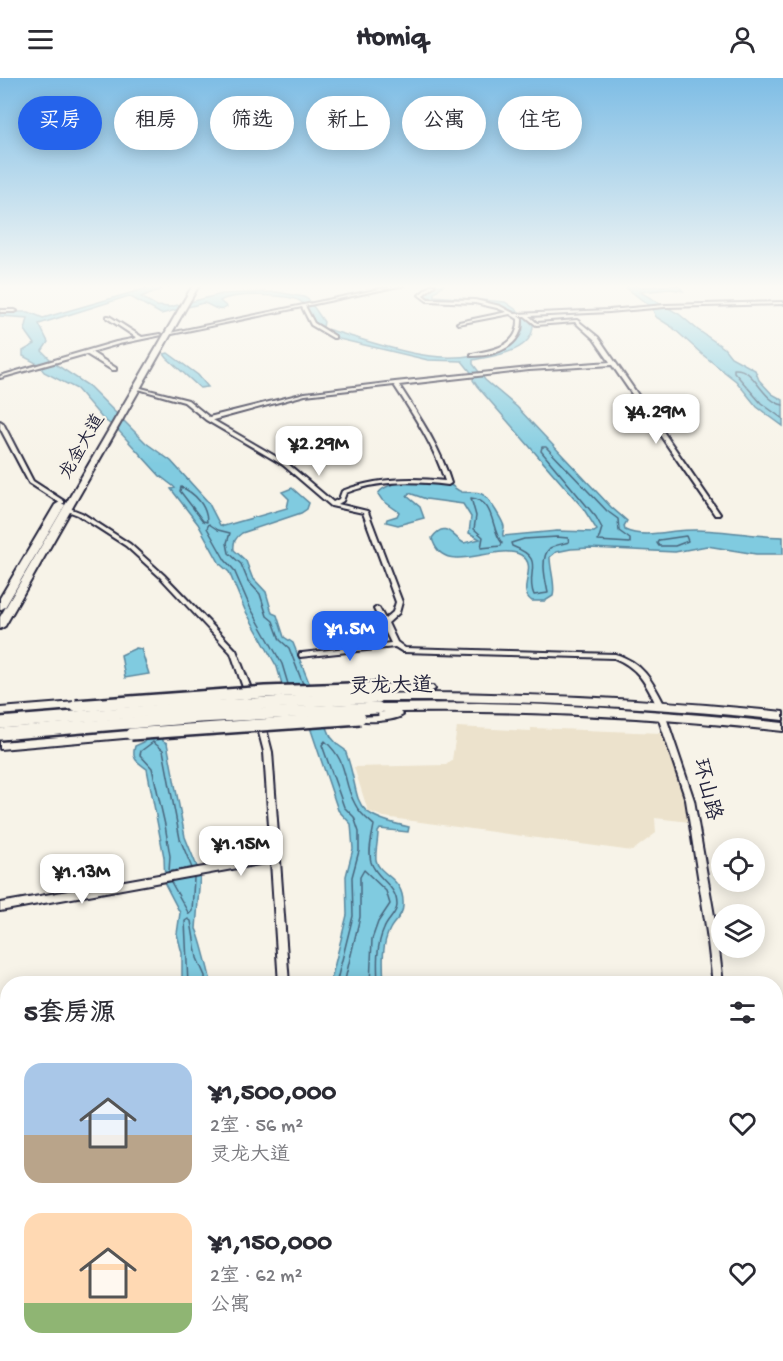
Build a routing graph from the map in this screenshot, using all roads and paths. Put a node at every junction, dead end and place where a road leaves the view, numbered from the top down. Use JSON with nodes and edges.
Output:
{"nodes":[{"id":1,"x":114,"y":345,"type":"edge"},
{"id":2,"x":158,"y":345,"type":"edge"},
{"id":3,"x":159,"y":345,"type":"edge"},
{"id":4,"x":506,"y":345,"type":"edge"},
{"id":5,"x":601,"y":345,"type":"edge"},
{"id":6,"x":87,"y":352,"type":"junction"},
{"id":7,"x":473,"y":355,"type":"dead end"},
{"id":8,"x":614,"y":363,"type":"junction"},
{"id":9,"x":114,"y":369,"type":"dead end"},
{"id":10,"x":0,"y":377,"type":"edge"},
{"id":11,"x":394,"y":383,"type":"junction"},
{"id":12,"x":137,"y":388,"type":"junction"},
{"id":13,"x":121,"y":408,"type":"junction"},
{"id":14,"x":209,"y":419,"type":"junction"},
{"id":15,"x":0,"y":423,"type":"edge"},
{"id":16,"x":333,"y":505,"type":"junction"},
{"id":17,"x":64,"y":506,"type":"junction"},
{"id":18,"x":717,"y":514,"type":"dead end"},
{"id":19,"x":1,"y":603,"type":"edge"},
{"id":20,"x":377,"y":609,"type":"dead end"},
{"id":21,"x":384,"y":623,"type":"junction"},
{"id":22,"x":0,"y":626,"type":"edge"},
{"id":23,"x":395,"y":645,"type":"junction"},
{"id":24,"x":302,"y":655,"type":"dead end"},
{"id":25,"x":379,"y":698,"type":"junction"},
{"id":26,"x":661,"y":709,"type":"junction"},
{"id":27,"x":618,"y":712,"type":"junction"},
{"id":28,"x":2,"y":714,"type":"edge"},
{"id":29,"x":783,"y":716,"type":"edge"},
{"id":30,"x":783,"y":727,"type":"edge"},
{"id":31,"x":0,"y":734,"type":"edge"},
{"id":32,"x":0,"y":745,"type":"edge"},
{"id":33,"x":275,"y":858,"type":"junction"},
{"id":34,"x":0,"y":907,"type":"edge"},
{"id":35,"x":283,"y":976,"type":"edge"},
{"id":36,"x":717,"y":976,"type":"edge"}],
"edges":[{"from":1,"to":6,"type":"street"},
{"from":2,"to":13,"type":"main road","name":"龙金大道"},
{"from":3,"to":12,"type":"main road","name":"龙金大道"},
{"from":4,"to":7,"type":"street"},
{"from":5,"to":8,"type":"street"},
{"from":6,"to":9,"type":"street"},
{"from":6,"to":10,"type":"street"},
{"from":8,"to":11,"type":"street"},
{"from":8,"to":18,"type":"street"},
{"from":11,"to":14,"type":"street"},
{"from":11,"to":16,"type":"street"},
{"from":12,"to":13,"type":"main road","name":"龙金大道"},
{"from":12,"to":14,"type":"street"},
{"from":13,"to":17,"type":"main road","name":"龙金大道"},
{"from":14,"to":16,"type":"street"},
{"from":15,"to":17,"type":"street"},
{"from":16,"to":21,"type":"street"},
{"from":17,"to":19,"type":"main road","name":"龙金大道"},
{"from":17,"to":22,"type":"main road","name":"龙金大道"},
{"from":17,"to":33,"type":"street"},
{"from":20,"to":21,"type":"street"},
{"from":21,"to":23,"type":"street"},
{"from":23,"to":24,"type":"street","name":"环山路"},
{"from":23,"to":26,"type":"street","name":"环山路"},
{"from":25,"to":26,"type":"main road","name":"灵龙大道"},
{"from":25,"to":27,"type":"main road","name":"灵龙大道"},
{"from":25,"to":28,"type":"main road","name":"灵龙大道","bridge":true},
{"from":25,"to":28,"type":"main road","bridge":true},
{"from":25,"to":31,"type":"main road","name":"灵龙大道","bridge":true},
{"from":26,"to":27,"type":"main road","name":"灵龙大道"},
{"from":26,"to":29,"type":"main road","name":"灵龙大道"},
{"from":26,"to":30,"type":"main road","name":"灵龙大道"},
{"from":26,"to":36,"type":"street","name":"环山路"},
{"from":27,"to":32,"type":"main road","bridge":true},
{"from":33,"to":34,"type":"street"},
{"from":33,"to":35,"type":"street"}]}
